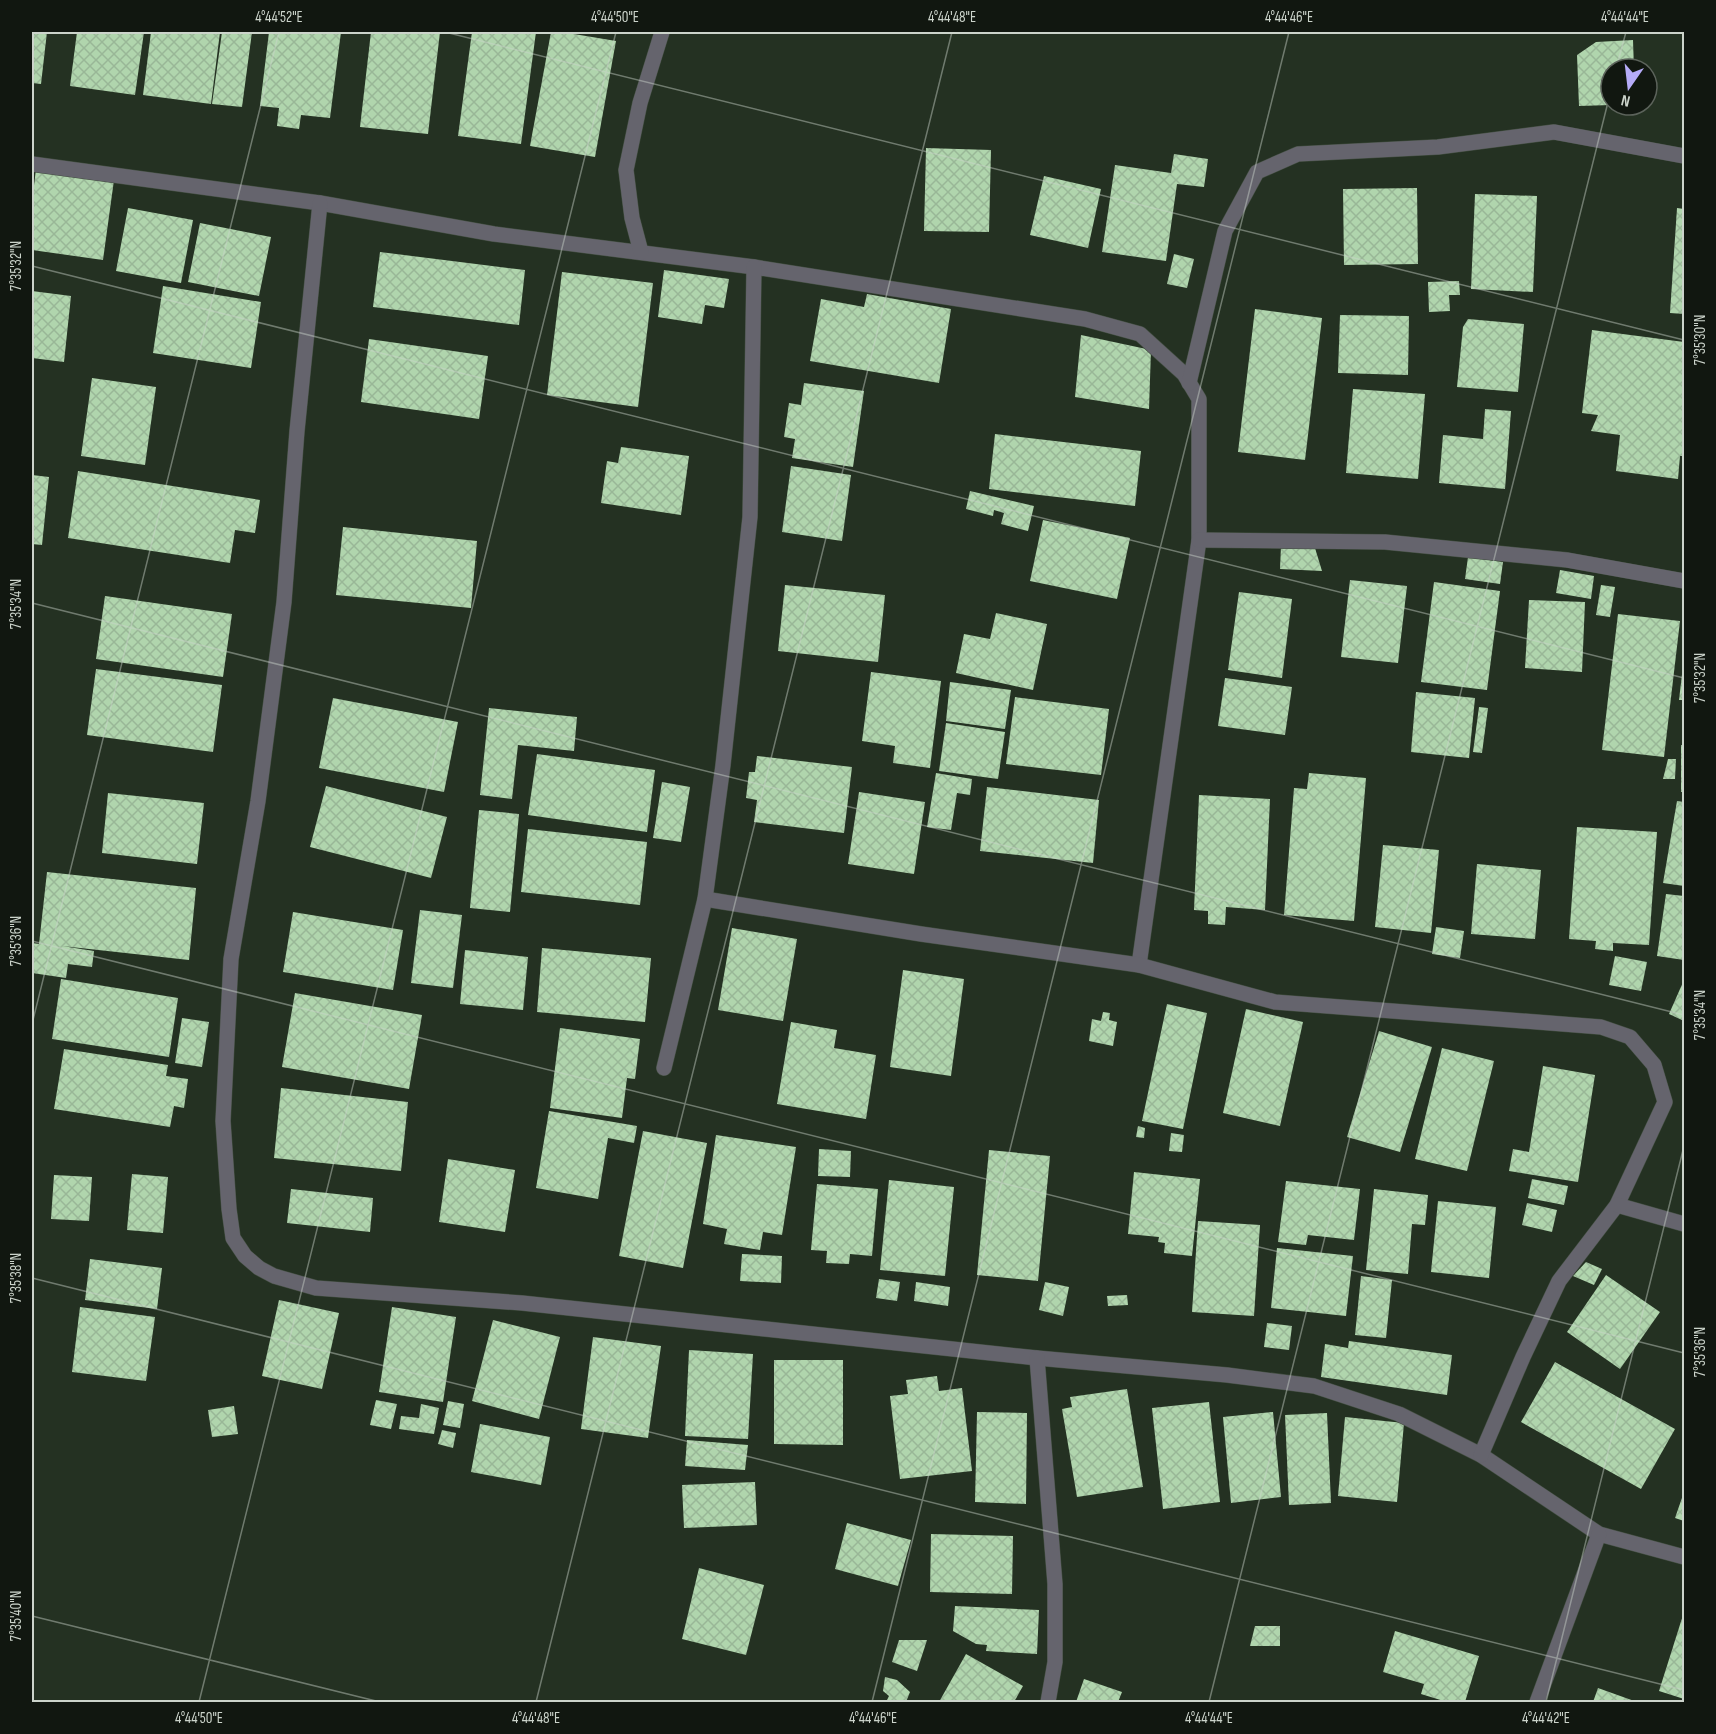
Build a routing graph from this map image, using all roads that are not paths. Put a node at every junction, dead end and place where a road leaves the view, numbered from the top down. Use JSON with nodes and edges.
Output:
{"nodes":[{"id":1,"x":662,"y":32,"type":"edge"},
{"id":2,"x":1684,"y":156,"type":"edge"},
{"id":3,"x":32,"y":164,"type":"edge"},
{"id":4,"x":320,"y":203,"type":"junction"},
{"id":5,"x":641,"y":252,"type":"junction"},
{"id":6,"x":754,"y":267,"type":"junction"},
{"id":7,"x":1189,"y":383,"type":"junction"},
{"id":8,"x":1199,"y":540,"type":"junction"},
{"id":9,"x":1684,"y":581,"type":"edge"},
{"id":10,"x":705,"y":899,"type":"junction"},
{"id":11,"x":1139,"y":965,"type":"junction"},
{"id":12,"x":664,"y":1068,"type":"dead end"},
{"id":13,"x":1617,"y":1205,"type":"junction"},
{"id":14,"x":1684,"y":1224,"type":"edge"},
{"id":15,"x":1037,"y":1358,"type":"junction"},
{"id":16,"x":1481,"y":1455,"type":"junction"},
{"id":17,"x":1599,"y":1534,"type":"junction"},
{"id":18,"x":1684,"y":1557,"type":"edge"},
{"id":19,"x":1048,"y":1702,"type":"edge"},
{"id":20,"x":1538,"y":1702,"type":"edge"}],
"edges":[{"from":1,"to":5,"type":"street"},
{"from":2,"to":7,"type":"street"},
{"from":3,"to":4,"type":"street"},
{"from":4,"to":5,"type":"street"},
{"from":4,"to":15,"type":"street"},
{"from":5,"to":6,"type":"street"},
{"from":6,"to":7,"type":"street"},
{"from":6,"to":10,"type":"street"},
{"from":7,"to":8,"type":"street"},
{"from":8,"to":9,"type":"street"},
{"from":8,"to":11,"type":"street"},
{"from":10,"to":11,"type":"street"},
{"from":10,"to":12,"type":"street"},
{"from":11,"to":13,"type":"street"},
{"from":13,"to":14,"type":"street"},
{"from":13,"to":16,"type":"street"},
{"from":15,"to":16,"type":"street"},
{"from":15,"to":19,"type":"street"},
{"from":16,"to":17,"type":"street"},
{"from":17,"to":18,"type":"street"},
{"from":17,"to":20,"type":"street"}]}
